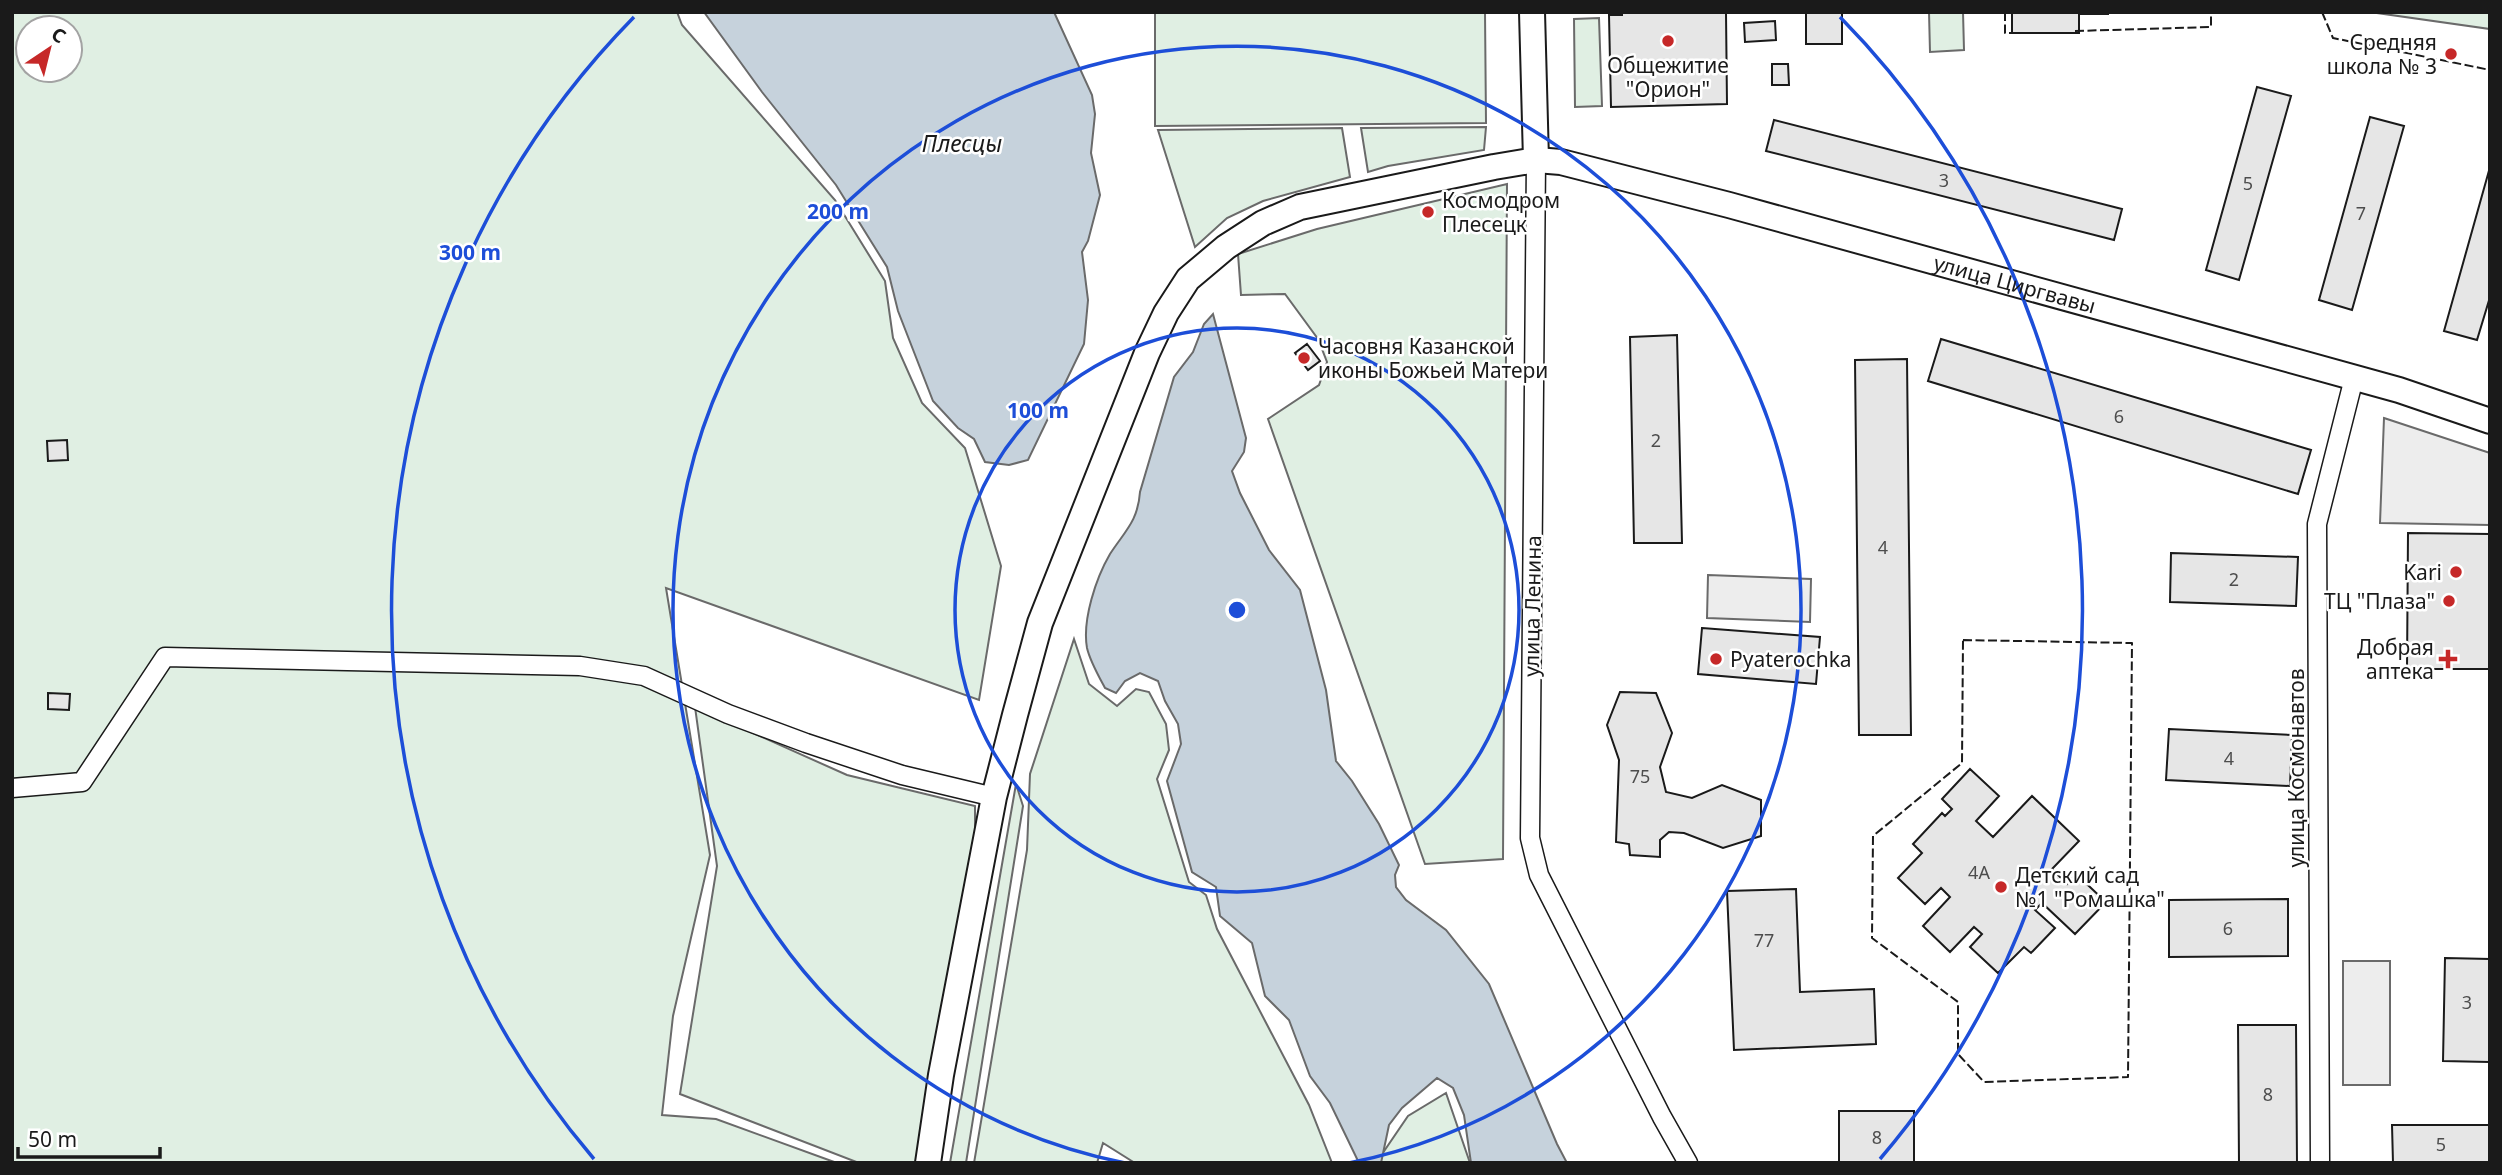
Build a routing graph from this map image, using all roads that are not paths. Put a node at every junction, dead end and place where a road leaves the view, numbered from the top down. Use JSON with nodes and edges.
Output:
{"nodes":[{"id":1,"x":1532,"y":12,"type":"edge"},
{"id":2,"x":1536,"y":160,"type":"junction"},
{"id":3,"x":2354,"y":378,"type":"junction"},
{"id":4,"x":2490,"y":421,"type":"edge"},
{"id":5,"x":12,"y":788,"type":"edge"},
{"id":6,"x":994,"y":797,"type":"junction"},
{"id":7,"x":928,"y":1163,"type":"edge"},
{"id":8,"x":1688,"y":1163,"type":"edge"},
{"id":9,"x":2320,"y":1163,"type":"edge"}],
"edges":[{"from":1,"to":2,"type":"main road","name":"улица Ленина"},
{"from":2,"to":3,"type":"main road","name":"улица Циргвавы"},
{"from":2,"to":6,"type":"main road","name":"улица Циргвавы"},
{"from":2,"to":8,"type":"street","name":"улица Ленина"},
{"from":3,"to":4,"type":"main road","name":"улица Циргвавы"},
{"from":3,"to":9,"type":"street","name":"улица Космонавтов"},
{"from":5,"to":6,"type":"street"},
{"from":6,"to":7,"type":"main road","name":"улица Циргвавы"}]}
